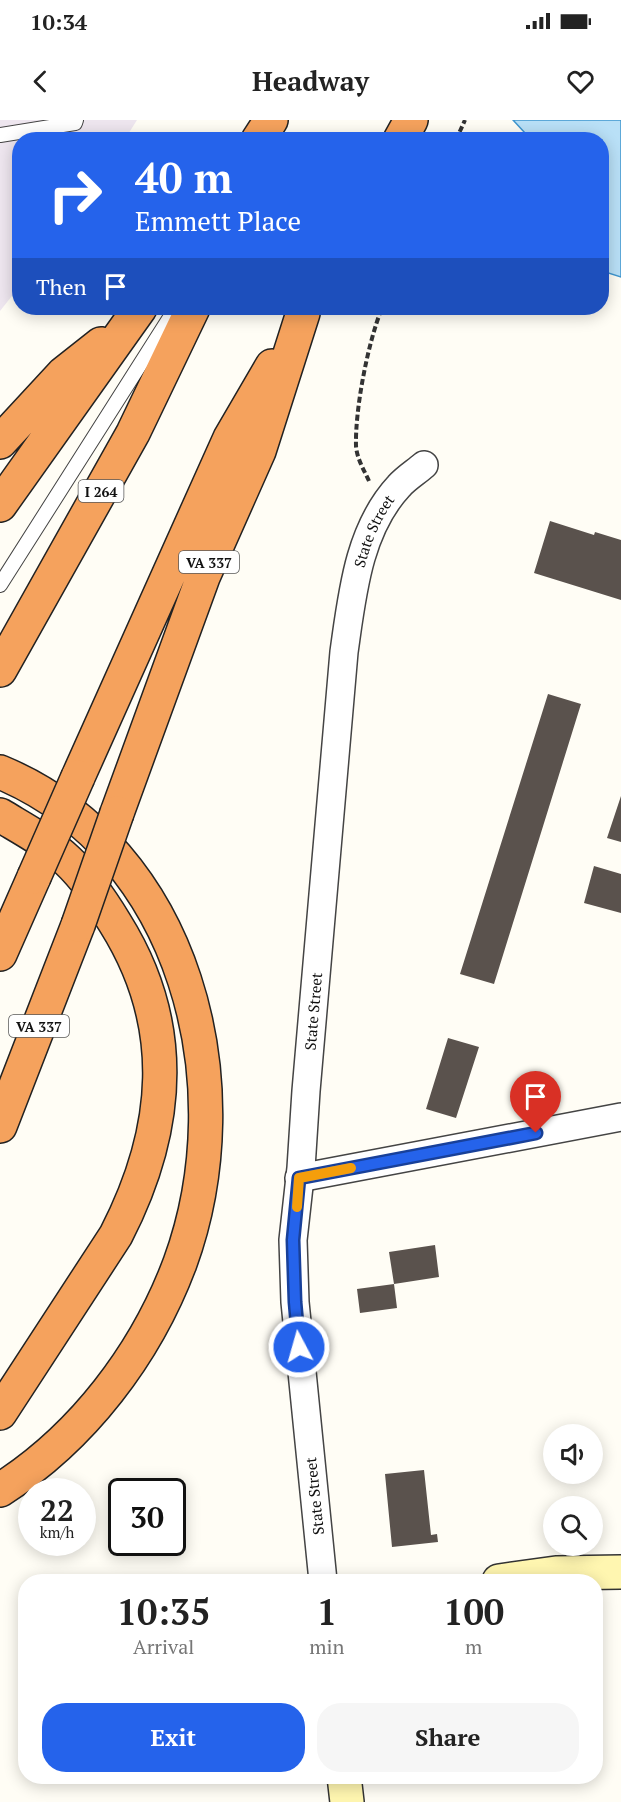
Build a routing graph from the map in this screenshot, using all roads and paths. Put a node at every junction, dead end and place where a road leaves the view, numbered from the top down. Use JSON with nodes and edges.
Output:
{"nodes":[{"id":1,"x":76,"y":120,"type":"edge"},
{"id":2,"x":19,"y":132,"type":"edge"},
{"id":3,"x":134,"y":315,"type":"edge"},
{"id":4,"x":134,"y":315,"type":"edge"},
{"id":5,"x":172,"y":315,"type":"edge"},
{"id":6,"x":190,"y":315,"type":"edge"},
{"id":7,"x":302,"y":315,"type":"edge"},
{"id":8,"x":303,"y":315,"type":"edge"},
{"id":9,"x":379,"y":315,"type":"edge"},
{"id":10,"x":0,"y":442,"type":"edge"},
{"id":11,"x":424,"y":465,"type":"dead end"},
{"id":12,"x":0,"y":505,"type":"edge"},
{"id":13,"x":382,"y":508,"type":"junction"},
{"id":14,"x":0,"y":585,"type":"edge"},
{"id":15,"x":0,"y":670,"type":"edge"},
{"id":16,"x":0,"y":772,"type":"edge"},
{"id":17,"x":0,"y":815,"type":"edge"},
{"id":18,"x":0,"y":954,"type":"edge"},
{"id":19,"x":621,"y":1117,"type":"edge"},
{"id":20,"x":0,"y":1126,"type":"edge"},
{"id":21,"x":299,"y":1178,"type":"junction"},
{"id":22,"x":0,"y":1413,"type":"edge"},
{"id":23,"x":0,"y":1490,"type":"edge"},
{"id":24,"x":621,"y":1572,"type":"edge"},
{"id":25,"x":322,"y":1574,"type":"edge"},
{"id":26,"x":549,"y":1574,"type":"edge"},
{"id":27,"x":345,"y":1784,"type":"edge"},
{"id":28,"x":347,"y":1802,"type":"edge"}],
"edges":[{"from":1,"to":2,"type":"lane"},
{"from":3,"to":10,"type":"highway"},
{"from":4,"to":12,"type":"highway"},
{"from":5,"to":14,"type":"lane"},
{"from":6,"to":15,"type":"highway","number":"I 264"},
{"from":7,"to":18,"type":"highway","bridge":true},
{"from":8,"to":20,"type":"highway","number":"VA 337","bridge":true},
{"from":9,"to":13,"type":"path"},
{"from":11,"to":13,"type":"street","name":"State Street"},
{"from":13,"to":21,"type":"street","name":"State Street"},
{"from":16,"to":23,"type":"highway"},
{"from":17,"to":22,"type":"highway"},
{"from":19,"to":21,"type":"street"},
{"from":21,"to":25,"type":"street","name":"State Street"},
{"from":24,"to":26,"type":"street"},
{"from":27,"to":28,"type":"street"}]}
